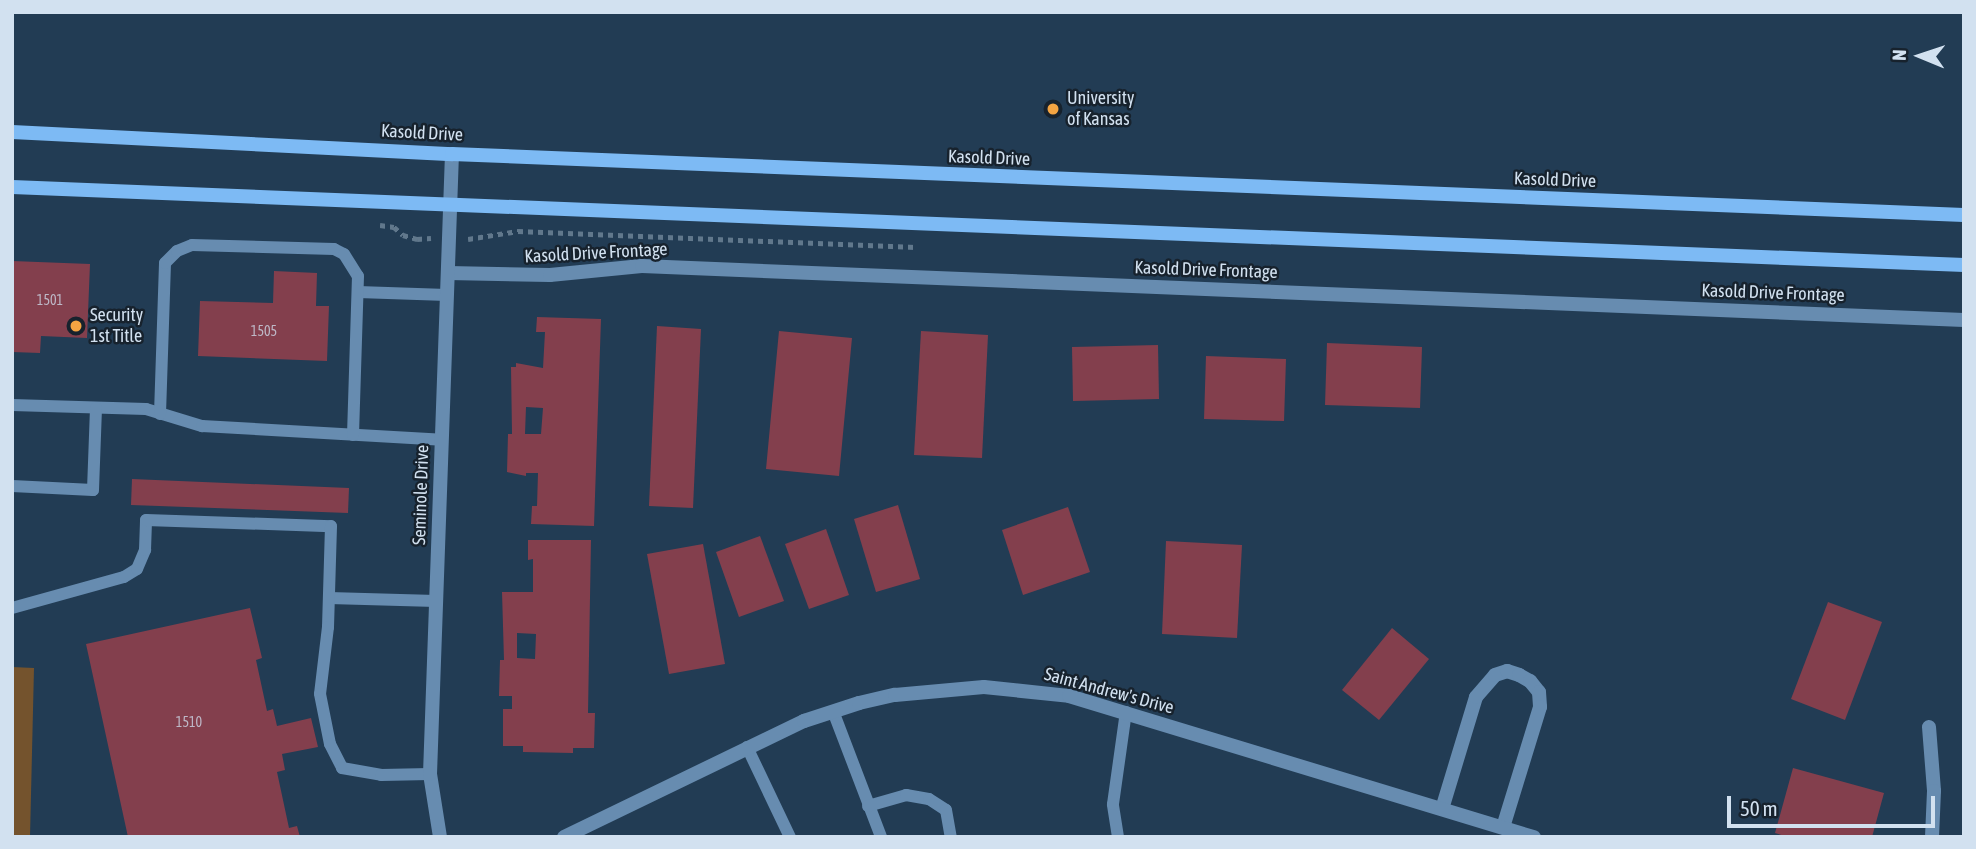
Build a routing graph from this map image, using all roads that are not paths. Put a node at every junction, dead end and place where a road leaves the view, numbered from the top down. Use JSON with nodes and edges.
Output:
{"nodes":[{"id":1,"x":12,"y":132,"type":"edge"},
{"id":2,"x":452,"y":154,"type":"junction"},
{"id":3,"x":12,"y":187,"type":"edge"},
{"id":4,"x":450,"y":204,"type":"junction"},
{"id":5,"x":1964,"y":215,"type":"edge"},
{"id":6,"x":1964,"y":265,"type":"edge"},
{"id":7,"x":448,"y":273,"type":"junction"},
{"id":8,"x":358,"y":292,"type":"junction"},
{"id":9,"x":447,"y":295,"type":"junction"},
{"id":10,"x":1964,"y":320,"type":"edge"},
{"id":11,"x":12,"y":405,"type":"edge"},
{"id":12,"x":96,"y":408,"type":"junction"},
{"id":13,"x":160,"y":414,"type":"junction"},
{"id":14,"x":353,"y":435,"type":"junction"},
{"id":15,"x":442,"y":440,"type":"junction"},
{"id":16,"x":12,"y":486,"type":"edge"},
{"id":17,"x":329,"y":598,"type":"junction"},
{"id":18,"x":436,"y":601,"type":"junction"},
{"id":19,"x":12,"y":608,"type":"edge"},
{"id":20,"x":833,"y":711,"type":"junction"},
{"id":21,"x":1126,"y":712,"type":"junction"},
{"id":22,"x":1929,"y":727,"type":"dead end"},
{"id":23,"x":747,"y":747,"type":"junction"},
{"id":24,"x":430,"y":774,"type":"junction"},
{"id":25,"x":868,"y":806,"type":"junction"},
{"id":26,"x":1442,"y":809,"type":"junction"},
{"id":27,"x":1503,"y":827,"type":"junction"},
{"id":28,"x":440,"y":837,"type":"edge"},
{"id":29,"x":564,"y":837,"type":"edge"},
{"id":30,"x":790,"y":837,"type":"edge"},
{"id":31,"x":881,"y":837,"type":"edge"},
{"id":32,"x":951,"y":837,"type":"edge"},
{"id":33,"x":1118,"y":837,"type":"edge"},
{"id":34,"x":1534,"y":837,"type":"edge"},
{"id":35,"x":1932,"y":837,"type":"edge"}],
"edges":[{"from":1,"to":2,"type":"main road","name":"Kasold Drive"},
{"from":2,"to":4,"type":"street","name":"Seminole Drive"},
{"from":2,"to":5,"type":"main road","name":"Kasold Drive"},
{"from":3,"to":4,"type":"main road"},
{"from":4,"to":6,"type":"main road"},
{"from":4,"to":7,"type":"street","name":"Seminole Drive"},
{"from":7,"to":9,"type":"street","name":"Seminole Drive"},
{"from":7,"to":10,"type":"street","name":"Kasold Drive Frontage"},
{"from":8,"to":9,"type":"lane"},
{"from":8,"to":13,"type":"lane"},
{"from":8,"to":14,"type":"lane"},
{"from":9,"to":15,"type":"street","name":"Seminole Drive"},
{"from":11,"to":12,"type":"lane"},
{"from":12,"to":13,"type":"lane"},
{"from":12,"to":16,"type":"lane"},
{"from":13,"to":14,"type":"lane"},
{"from":14,"to":15,"type":"lane"},
{"from":15,"to":18,"type":"street","name":"Seminole Drive"},
{"from":17,"to":18,"type":"lane"},
{"from":17,"to":19,"type":"lane"},
{"from":17,"to":24,"type":"lane"},
{"from":18,"to":24,"type":"street","name":"Seminole Drive"},
{"from":20,"to":21,"type":"street","name":"Saint Andrew's Drive"},
{"from":20,"to":23,"type":"street","name":"Saint Andrew's Drive"},
{"from":20,"to":25,"type":"lane"},
{"from":21,"to":26,"type":"street","name":"Saint Andrew's Drive"},
{"from":21,"to":33,"type":"lane"},
{"from":22,"to":35,"type":"street"},
{"from":23,"to":29,"type":"street","name":"Saint Andrew's Drive"},
{"from":23,"to":30,"type":"lane"},
{"from":24,"to":28,"type":"street","name":"Seminole Drive"},
{"from":25,"to":31,"type":"lane"},
{"from":25,"to":32,"type":"lane"},
{"from":26,"to":27,"type":"street","name":"Saint Andrew's Drive"},
{"from":26,"to":27,"type":"street"},
{"from":27,"to":34,"type":"street","name":"Saint Andrew's Drive"}]}
